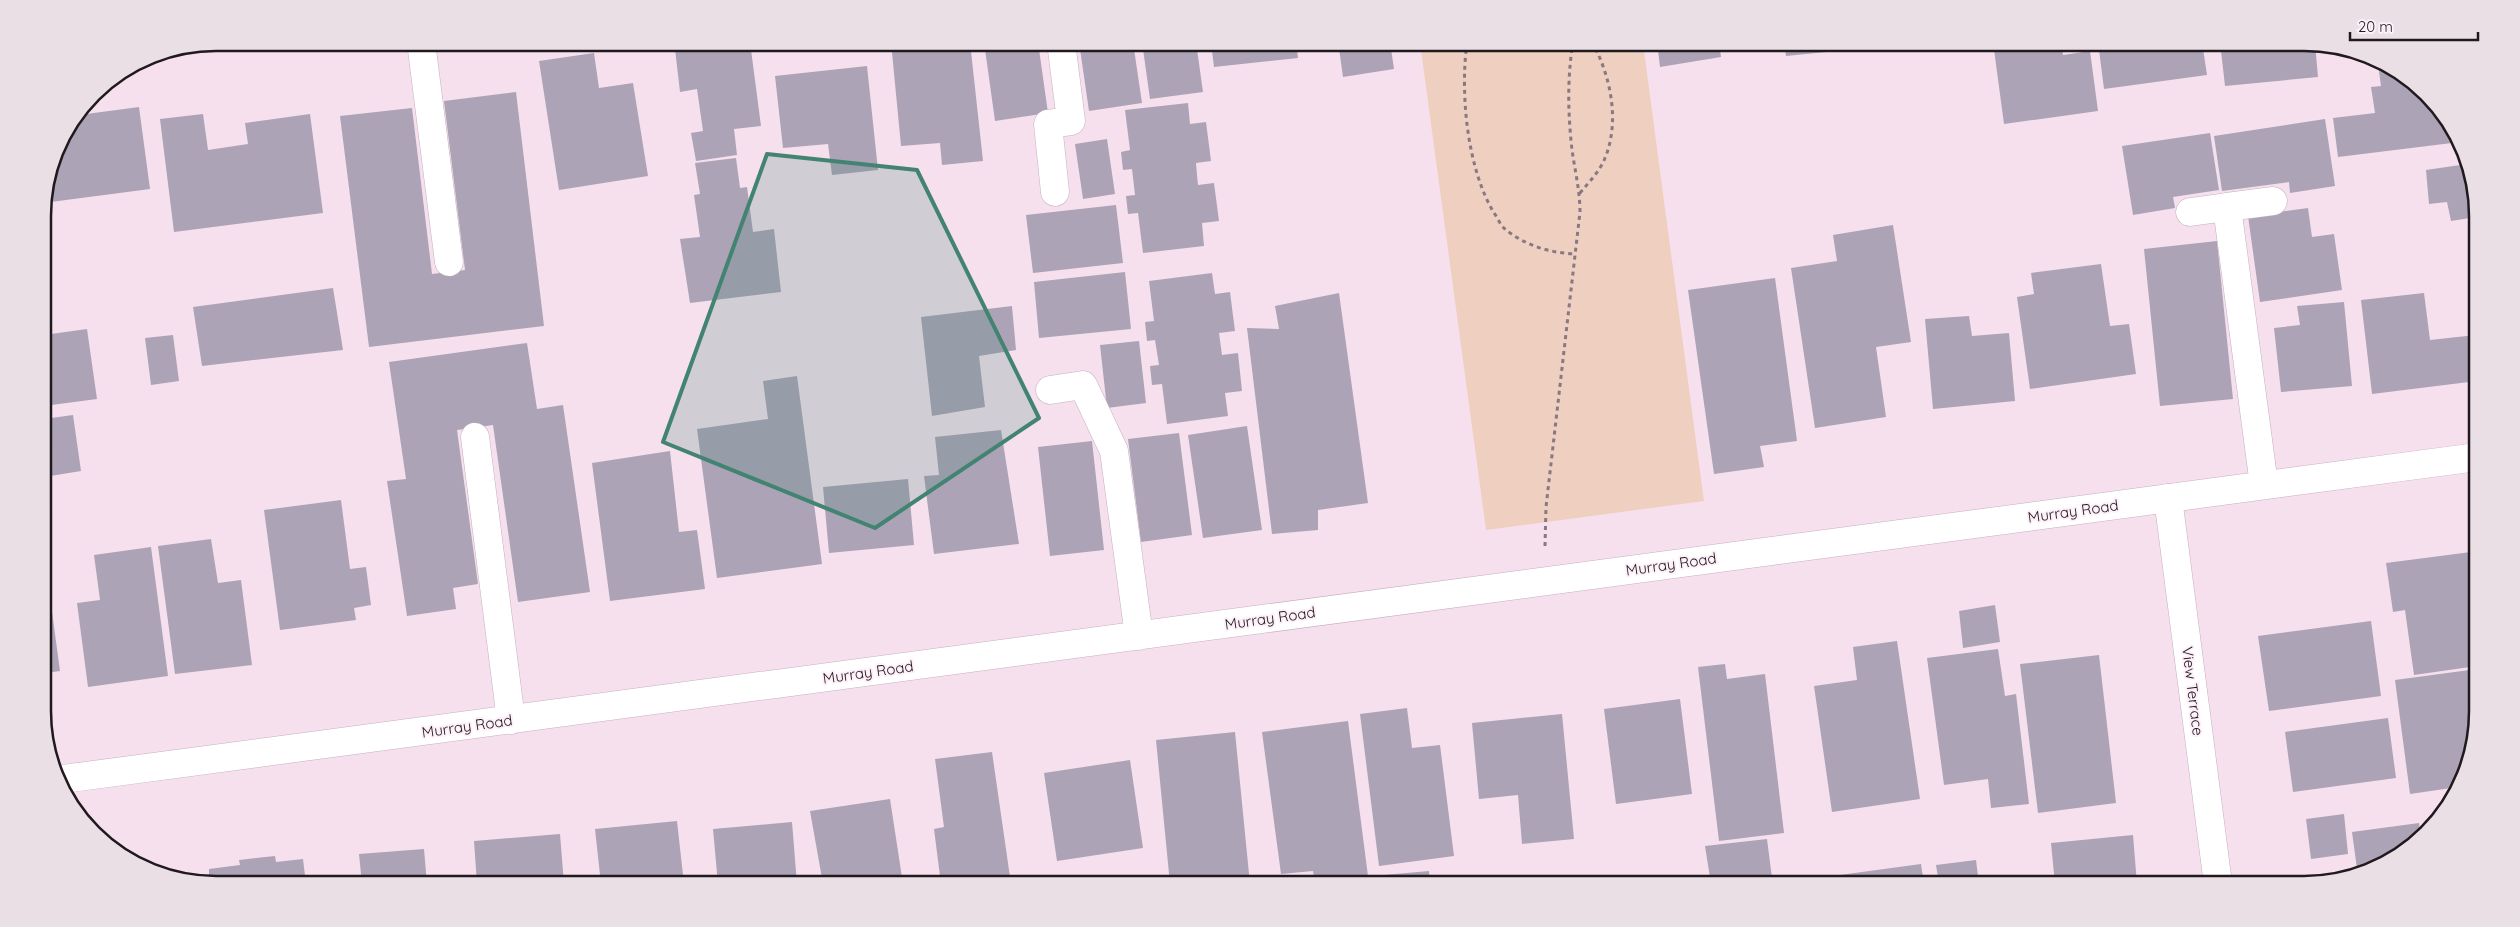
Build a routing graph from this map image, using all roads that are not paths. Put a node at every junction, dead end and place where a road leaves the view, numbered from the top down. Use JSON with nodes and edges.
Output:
{"nodes":[{"id":1,"x":422,"y":52,"type":"edge"},
{"id":2,"x":1062,"y":52,"type":"edge"},
{"id":3,"x":1055,"y":192,"type":"dead end"},
{"id":4,"x":2273,"y":201,"type":"dead end"},
{"id":5,"x":2227,"y":207,"type":"junction"},
{"id":6,"x":2190,"y":212,"type":"dead end"},
{"id":7,"x":450,"y":262,"type":"dead end"},
{"id":8,"x":1050,"y":390,"type":"dead end"},
{"id":9,"x":475,"y":437,"type":"dead end"},
{"id":10,"x":2469,"y":458,"type":"edge"},
{"id":11,"x":2264,"y":485,"type":"junction"},
{"id":12,"x":2168,"y":498,"type":"junction"},
{"id":13,"x":1139,"y":636,"type":"junction"},
{"id":14,"x":511,"y":720,"type":"junction"},
{"id":15,"x":66,"y":779,"type":"edge"},
{"id":16,"x":2217,"y":875,"type":"edge"}],
"edges":[{"from":1,"to":7,"type":"street"},
{"from":2,"to":3,"type":"street"},
{"from":4,"to":5,"type":"street"},
{"from":5,"to":6,"type":"street"},
{"from":5,"to":11,"type":"street"},
{"from":8,"to":13,"type":"street"},
{"from":9,"to":14,"type":"street"},
{"from":10,"to":11,"type":"street","name":"Murray Road"},
{"from":11,"to":12,"type":"street","name":"Murray Road"},
{"from":12,"to":13,"type":"street","name":"Murray Road"},
{"from":12,"to":16,"type":"street","name":"View Terrace"},
{"from":13,"to":14,"type":"street","name":"Murray Road"},
{"from":14,"to":15,"type":"street","name":"Murray Road"}]}
